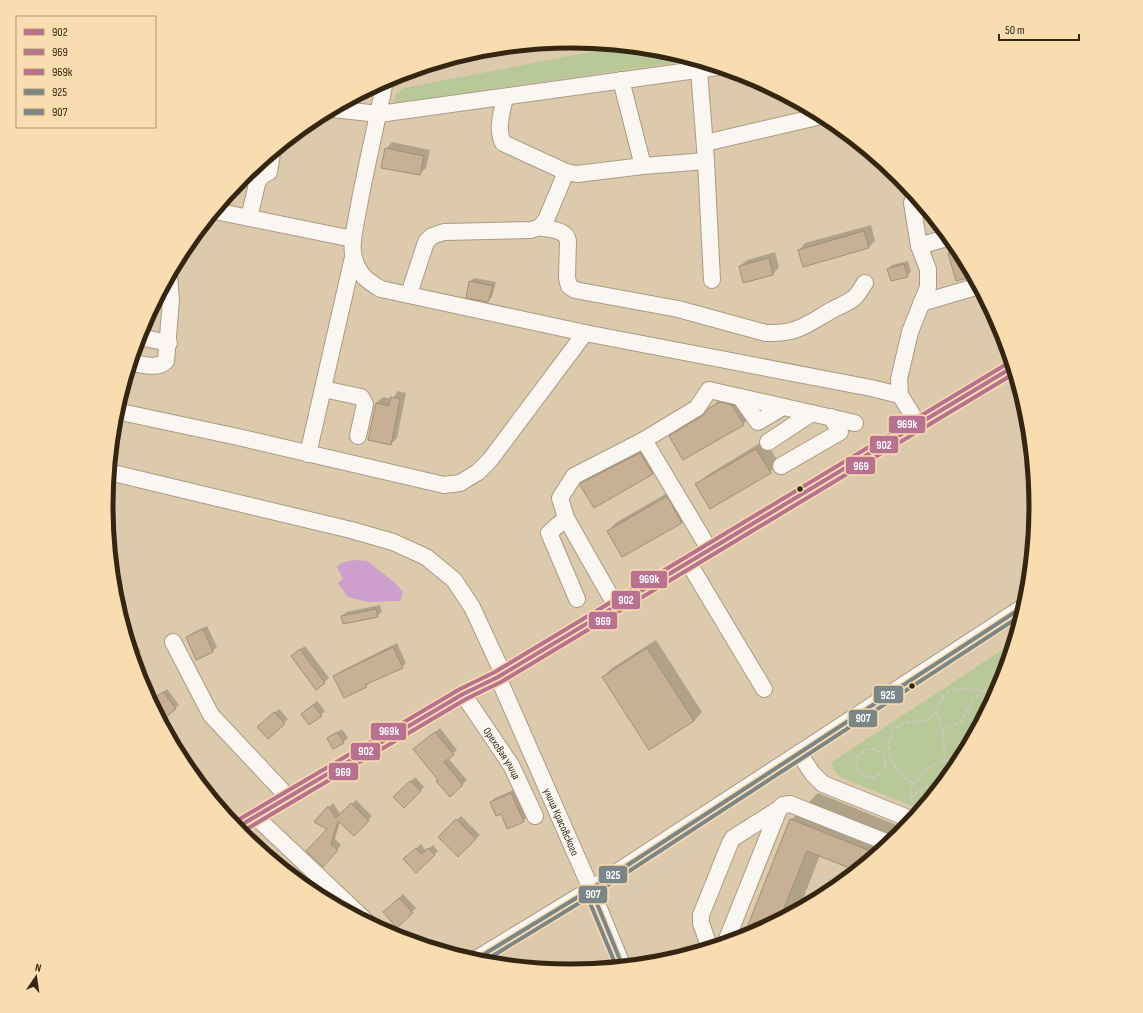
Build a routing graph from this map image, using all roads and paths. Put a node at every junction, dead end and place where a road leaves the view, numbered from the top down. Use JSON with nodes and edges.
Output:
{"nodes":[{"id":1,"x":707,"y":69,"type":"edge"},
{"id":2,"x":700,"y":70,"type":"junction"},
{"id":3,"x":621,"y":80,"type":"junction"},
{"id":4,"x":384,"y":88,"type":"edge"},
{"id":5,"x":505,"y":97,"type":"junction"},
{"id":6,"x":341,"y":110,"type":"edge"},
{"id":7,"x":379,"y":114,"type":"junction"},
{"id":8,"x":814,"y":118,"type":"edge"},
{"id":9,"x":705,"y":143,"type":"junction"},
{"id":10,"x":271,"y":160,"type":"edge"},
{"id":11,"x":706,"y":161,"type":"junction"},
{"id":12,"x":643,"y":166,"type":"junction"},
{"id":13,"x":566,"y":172,"type":"junction"},
{"id":14,"x":251,"y":179,"type":"edge"},
{"id":15,"x":258,"y":180,"type":"junction"},
{"id":16,"x":913,"y":201,"type":"edge"},
{"id":17,"x":221,"y":211,"type":"edge"},
{"id":18,"x":249,"y":218,"type":"junction"},
{"id":19,"x":540,"y":227,"type":"junction"},
{"id":20,"x":353,"y":239,"type":"junction"},
{"id":21,"x":944,"y":239,"type":"edge"},
{"id":22,"x":919,"y":246,"type":"junction"},
{"id":23,"x":353,"y":257,"type":"junction"},
{"id":24,"x":712,"y":280,"type":"dead end"},
{"id":25,"x":865,"y":283,"type":"dead end"},
{"id":26,"x":170,"y":285,"type":"edge"},
{"id":27,"x":974,"y":287,"type":"edge"},
{"id":28,"x":409,"y":294,"type":"junction"},
{"id":29,"x":921,"y":303,"type":"junction"},
{"id":30,"x":585,"y":333,"type":"junction"},
{"id":31,"x":145,"y":338,"type":"edge"},
{"id":32,"x":169,"y":343,"type":"junction"},
{"id":33,"x":136,"y":364,"type":"edge"},
{"id":34,"x":1009,"y":369,"type":"edge"},
{"id":35,"x":1007,"y":386,"type":"dead end"},
{"id":36,"x":322,"y":389,"type":"junction"},
{"id":37,"x":900,"y":395,"type":"junction"},
{"id":38,"x":1017,"y":402,"type":"edge"},
{"id":39,"x":123,"y":413,"type":"edge"},
{"id":40,"x":812,"y":413,"type":"junction"},
{"id":41,"x":831,"y":418,"type":"junction"},
{"id":42,"x":855,"y":423,"type":"dead end"},
{"id":43,"x":918,"y":424,"type":"junction"},
{"id":44,"x":358,"y":436,"type":"dead end"},
{"id":45,"x":644,"y":440,"type":"junction"},
{"id":46,"x":768,"y":442,"type":"dead end"},
{"id":47,"x":308,"y":454,"type":"junction"},
{"id":48,"x":781,"y":466,"type":"dead end"},
{"id":49,"x":114,"y":473,"type":"edge"},
{"id":50,"x":566,"y":518,"type":"junction"},
{"id":51,"x":709,"y":550,"type":"junction"},
{"id":52,"x":688,"y":562,"type":"junction"},
{"id":53,"x":577,"y":599,"type":"dead end"},
{"id":54,"x":616,"y":606,"type":"junction"},
{"id":55,"x":1017,"y":611,"type":"edge"},
{"id":56,"x":173,"y":642,"type":"dead end"},
{"id":57,"x":501,"y":675,"type":"junction"},
{"id":58,"x":764,"y":688,"type":"dead end"},
{"id":59,"x":992,"y":690,"type":"edge"},
{"id":60,"x":984,"y":691,"type":"junction"},
{"id":61,"x":463,"y":694,"type":"junction"},
{"id":62,"x":936,"y":712,"type":"junction"},
{"id":63,"x":943,"y":729,"type":"junction"},
{"id":64,"x":799,"y":753,"type":"junction"},
{"id":65,"x":890,"y":756,"type":"junction"},
{"id":66,"x":885,"y":759,"type":"junction"},
{"id":67,"x":946,"y":761,"type":"junction"},
{"id":68,"x":953,"y":761,"type":"edge"},
{"id":69,"x":797,"y":783,"type":"dead end"},
{"id":70,"x":913,"y":783,"type":"junction"},
{"id":71,"x":936,"y":785,"type":"edge"},
{"id":72,"x":779,"y":793,"type":"dead end"},
{"id":73,"x":288,"y":797,"type":"junction"},
{"id":74,"x":910,"y":798,"type":"junction"},
{"id":75,"x":919,"y":805,"type":"edge"},
{"id":76,"x":779,"y":809,"type":"junction"},
{"id":77,"x":256,"y":816,"type":"junction"},
{"id":78,"x":535,"y":816,"type":"dead end"},
{"id":79,"x":908,"y":818,"type":"edge"},
{"id":80,"x":241,"y":825,"type":"edge"},
{"id":81,"x":727,"y":826,"type":"dead end"},
{"id":82,"x":885,"y":841,"type":"edge"},
{"id":83,"x":824,"y":878,"type":"junction"},
{"id":84,"x":834,"y":882,"type":"edge"},
{"id":85,"x":825,"y":887,"type":"joint"},
{"id":86,"x":591,"y":889,"type":"junction"},
{"id":87,"x":821,"y":891,"type":"edge"},
{"id":88,"x":806,"y":901,"type":"edge"},
{"id":89,"x":607,"y":907,"type":"dead end"},
{"id":90,"x":355,"y":911,"type":"edge"},
{"id":91,"x":732,"y":936,"type":"edge"},
{"id":92,"x":708,"y":944,"type":"edge"},
{"id":93,"x":481,"y":956,"type":"edge"},
{"id":94,"x":621,"y":962,"type":"edge"}],
"edges":[{"from":1,"to":2,"type":"street"},
{"from":2,"to":3,"type":"street"},
{"from":2,"to":9,"type":"street"},
{"from":3,"to":5,"type":"street"},
{"from":3,"to":12,"type":"street"},
{"from":4,"to":7,"type":"street"},
{"from":5,"to":7,"type":"street"},
{"from":5,"to":13,"type":"street"},
{"from":6,"to":7,"type":"street"},
{"from":7,"to":20,"type":"street"},
{"from":8,"to":9,"type":"street"},
{"from":9,"to":11,"type":"street"},
{"from":10,"to":15,"type":"street"},
{"from":11,"to":12,"type":"street"},
{"from":11,"to":24,"type":"street"},
{"from":12,"to":13,"type":"street"},
{"from":13,"to":19,"type":"street"},
{"from":14,"to":15,"type":"street"},
{"from":15,"to":18,"type":"street"},
{"from":16,"to":22,"type":"street"},
{"from":17,"to":18,"type":"street"},
{"from":18,"to":20,"type":"street"},
{"from":19,"to":25,"type":"street"},
{"from":19,"to":28,"type":"street"},
{"from":20,"to":23,"type":"street"},
{"from":21,"to":22,"type":"street"},
{"from":22,"to":29,"type":"street"},
{"from":23,"to":28,"type":"street"},
{"from":23,"to":36,"type":"street"},
{"from":26,"to":32,"type":"street"},
{"from":27,"to":29,"type":"street"},
{"from":28,"to":30,"type":"street"},
{"from":29,"to":37,"type":"street"},
{"from":30,"to":37,"type":"street"},
{"from":30,"to":47,"type":"street"},
{"from":31,"to":32,"type":"street"},
{"from":32,"to":33,"type":"street"},
{"from":34,"to":43,"type":"street"},
{"from":35,"to":38,"type":"path"},
{"from":36,"to":44,"type":"street"},
{"from":36,"to":47,"type":"street"},
{"from":37,"to":43,"type":"street"},
{"from":39,"to":47,"type":"street"},
{"from":40,"to":41,"type":"street"},
{"from":40,"to":45,"type":"street"},
{"from":40,"to":46,"type":"street"},
{"from":41,"to":42,"type":"street"},
{"from":41,"to":48,"type":"street"},
{"from":43,"to":51,"type":"street"},
{"from":45,"to":50,"type":"street"},
{"from":45,"to":51,"type":"street"},
{"from":49,"to":57,"type":"street","name":"улица Красовского"},
{"from":50,"to":53,"type":"street"},
{"from":50,"to":54,"type":"street"},
{"from":51,"to":52,"type":"street"},
{"from":52,"to":54,"type":"street"},
{"from":52,"to":58,"type":"street"},
{"from":54,"to":57,"type":"street"},
{"from":55,"to":64,"type":"street"},
{"from":56,"to":73,"type":"street"},
{"from":57,"to":61,"type":"street"},
{"from":57,"to":86,"type":"street","name":"улица Красовского"},
{"from":59,"to":60,"type":"path"},
{"from":60,"to":62,"type":"path"},
{"from":60,"to":63,"type":"path"},
{"from":61,"to":73,"type":"street"},
{"from":61,"to":78,"type":"street","name":"Ореховая улица"},
{"from":62,"to":63,"type":"path"},
{"from":62,"to":65,"type":"path"},
{"from":63,"to":67,"type":"path"},
{"from":64,"to":79,"type":"street"},
{"from":64,"to":86,"type":"street"},
{"from":65,"to":66,"type":"path"},
{"from":65,"to":70,"type":"path"},
{"from":66,"to":66,"type":"path"},
{"from":67,"to":68,"type":"path"},
{"from":67,"to":70,"type":"path"},
{"from":69,"to":72,"type":"path"},
{"from":70,"to":74,"type":"path"},
{"from":71,"to":74,"type":"path"},
{"from":73,"to":77,"type":"street"},
{"from":74,"to":75,"type":"path"},
{"from":76,"to":82,"type":"street"},
{"from":76,"to":91,"type":"street"},
{"from":76,"to":92,"type":"street"},
{"from":77,"to":80,"type":"street"},
{"from":77,"to":90,"type":"street"},
{"from":81,"to":89,"type":"path"},
{"from":83,"to":84,"type":"path"},
{"from":83,"to":85,"type":"path"},
{"from":83,"to":88,"type":"path"},
{"from":85,"to":87,"type":"path"},
{"from":86,"to":93,"type":"street"},
{"from":86,"to":94,"type":"street","name":"улица Красовского"}]}
